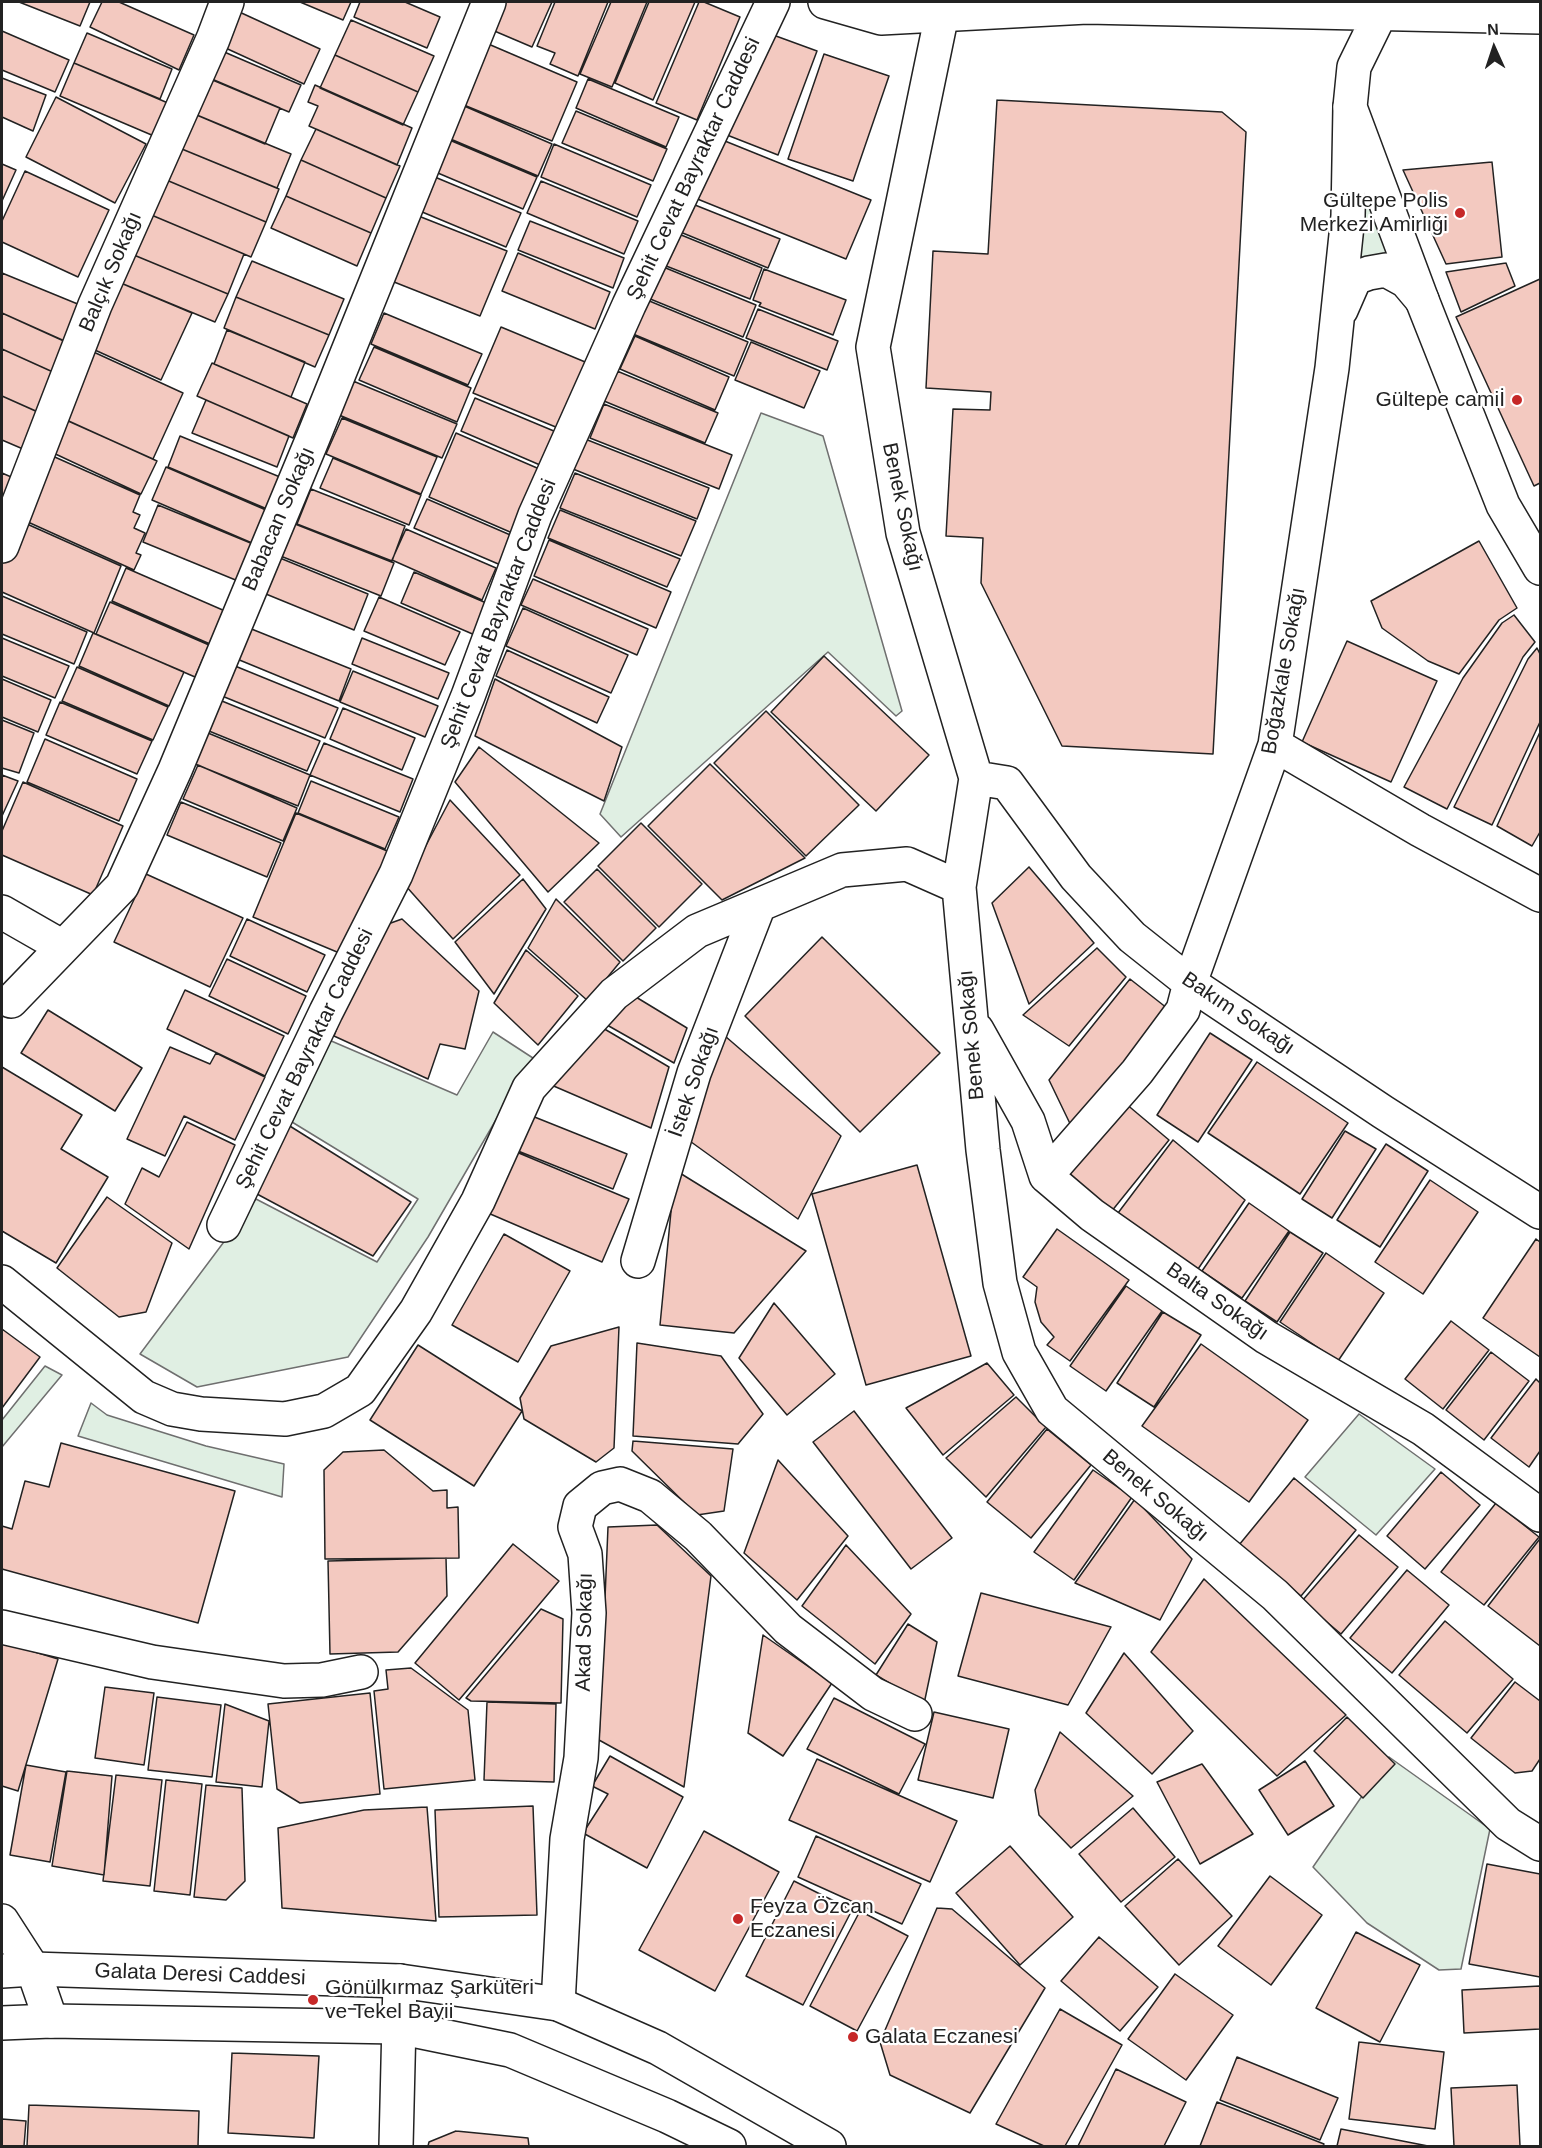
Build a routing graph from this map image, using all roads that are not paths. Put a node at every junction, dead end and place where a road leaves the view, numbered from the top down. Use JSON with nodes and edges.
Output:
{"nodes":[{"id":1,"x":227,"y":2,"type":"edge"},
{"id":2,"x":489,"y":2,"type":"edge"},
{"id":3,"x":773,"y":2,"type":"edge"},
{"id":4,"x":825,"y":2,"type":"edge"},
{"id":5,"x":1146,"y":5,"type":"edge"},
{"id":6,"x":1381,"y":8,"type":"edge"},
{"id":7,"x":884,"y":10,"type":"edge"},
{"id":8,"x":942,"y":14,"type":"junction"},
{"id":9,"x":1540,"y":17,"type":"edge"},
{"id":10,"x":1350,"y":107,"type":"junction"},
{"id":11,"x":1422,"y":300,"type":"junction"},
{"id":12,"x":1338,"y":317,"type":"junction"},
{"id":13,"x":2,"y":546,"type":"edge"},
{"id":14,"x":1540,"y":568,"type":"edge"},
{"id":15,"x":1275,"y":745,"type":"junction"},
{"id":16,"x":976,"y":778,"type":"junction"},
{"id":17,"x":959,"y":887,"type":"junction"},
{"id":18,"x":1540,"y":895,"type":"edge"},
{"id":19,"x":759,"y":905,"type":"junction"},
{"id":20,"x":2,"y":912,"type":"edge"},
{"id":21,"x":63,"y":947,"type":"junction"},
{"id":22,"x":1190,"y":983,"type":"junction"},
{"id":23,"x":11,"y":1001,"type":"dead end"},
{"id":24,"x":971,"y":1018,"type":"junction"},
{"id":25,"x":1046,"y":1176,"type":"junction"},
{"id":26,"x":1540,"y":1212,"type":"edge"},
{"id":27,"x":224,"y":1225,"type":"dead end"},
{"id":28,"x":638,"y":1261,"type":"dead end"},
{"id":29,"x":2,"y":1282,"type":"edge"},
{"id":30,"x":1540,"y":1515,"type":"edge"},
{"id":31,"x":2,"y":1627,"type":"edge"},
{"id":32,"x":361,"y":1672,"type":"dead end"},
{"id":33,"x":915,"y":1714,"type":"dead end"},
{"id":34,"x":1540,"y":1844,"type":"edge"},
{"id":35,"x":2,"y":1921,"type":"edge"},
{"id":36,"x":17,"y":1970,"type":"edge"},
{"id":37,"x":400,"y":1982,"type":"junction"},
{"id":38,"x":558,"y":2004,"type":"junction"},
{"id":39,"x":51,"y":2020,"type":"junction"},
{"id":40,"x":2,"y":2023,"type":"edge"},
{"id":41,"x":398,"y":2027,"type":"junction"},
{"id":42,"x":396,"y":2146,"type":"edge"},
{"id":43,"x":729,"y":2146,"type":"edge"},
{"id":44,"x":830,"y":2146,"type":"edge"}],
"edges":[{"from":1,"to":13,"type":"street","name":"Balçık Sokağı"},
{"from":2,"to":21,"type":"street","name":"Babacan Sokağı"},
{"from":3,"to":27,"type":"street","name":"Şehit Cevat Bayraktar Caddesi"},
{"from":4,"to":7,"type":"street"},
{"from":5,"to":6,"type":"street"},
{"from":5,"to":8,"type":"street"},
{"from":6,"to":9,"type":"street"},
{"from":6,"to":10,"type":"street","name":"Boğazkale Sokağı"},
{"from":7,"to":8,"type":"street"},
{"from":8,"to":16,"type":"street","name":"Benek Sokağı"},
{"from":10,"to":11,"type":"street"},
{"from":10,"to":12,"type":"street","name":"Boğazkale Sokağı"},
{"from":11,"to":12,"type":"street"},
{"from":11,"to":14,"type":"street"},
{"from":12,"to":15,"type":"street","name":"Boğazkale Sokağı"},
{"from":15,"to":18,"type":"street"},
{"from":15,"to":22,"type":"street","name":"Boğazkale Sokağı"},
{"from":16,"to":17,"type":"street","name":"Benek Sokağı"},
{"from":16,"to":22,"type":"street","name":"Bakım Sokağı"},
{"from":17,"to":19,"type":"street"},
{"from":17,"to":24,"type":"street","name":"Benek Sokağı"},
{"from":19,"to":28,"type":"street","name":"İstek Sokağı"},
{"from":19,"to":29,"type":"street"},
{"from":20,"to":21,"type":"street"},
{"from":21,"to":23,"type":"street","name":"Babacan Sokağı"},
{"from":22,"to":25,"type":"street","name":"Boğazkale Sokağı"},
{"from":22,"to":26,"type":"street","name":"Bakım Sokağı"},
{"from":24,"to":25,"type":"street"},
{"from":24,"to":34,"type":"street","name":"Benek Sokağı"},
{"from":25,"to":30,"type":"street","name":"Balta Sokağı"},
{"from":31,"to":32,"type":"street"},
{"from":33,"to":38,"type":"street","name":"Akad Sokağı"},
{"from":35,"to":36,"type":"street"},
{"from":36,"to":37,"type":"street","name":"Galata Deresi Caddesi"},
{"from":36,"to":39,"type":"street"},
{"from":37,"to":38,"type":"street","name":"Galata Deresi Caddesi"},
{"from":37,"to":41,"type":"street"},
{"from":38,"to":44,"type":"street","name":"Galata Deresi Caddesi"},
{"from":39,"to":40,"type":"street"},
{"from":39,"to":41,"type":"street"},
{"from":41,"to":42,"type":"street"},
{"from":41,"to":43,"type":"street"}]}
